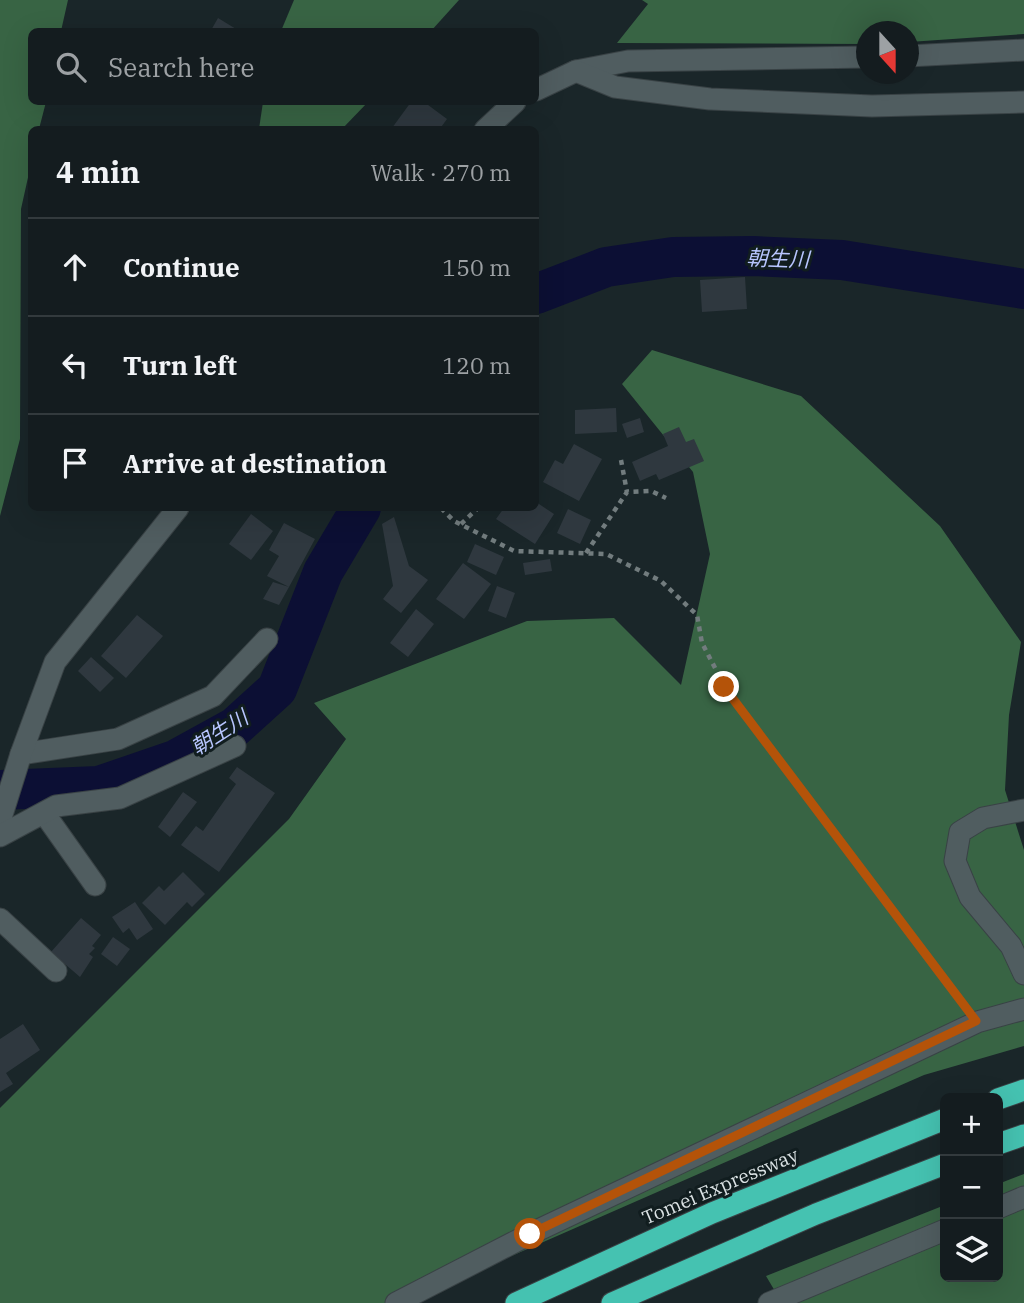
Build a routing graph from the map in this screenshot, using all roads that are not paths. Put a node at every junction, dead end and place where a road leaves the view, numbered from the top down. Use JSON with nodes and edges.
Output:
{"nodes":[{"id":1,"x":1024,"y":50,"type":"edge"},
{"id":2,"x":919,"y":55,"type":"edge"},
{"id":3,"x":856,"y":57,"type":"edge"},
{"id":4,"x":576,"y":71,"type":"junction"},
{"id":5,"x":539,"y":89,"type":"edge"},
{"id":6,"x":1024,"y":102,"type":"edge"},
{"id":7,"x":513,"y":105,"type":"edge"},
{"id":8,"x":489,"y":126,"type":"edge"},
{"id":9,"x":176,"y":511,"type":"edge"},
{"id":10,"x":267,"y":639,"type":"dead end"},
{"id":11,"x":234,"y":746,"type":"dead end"},
{"id":12,"x":20,"y":754,"type":"junction"},
{"id":13,"x":1024,"y":810,"type":"edge"},
{"id":14,"x":44,"y":813,"type":"junction"},
{"id":15,"x":0,"y":821,"type":"edge"},
{"id":16,"x":0,"y":836,"type":"edge"},
{"id":17,"x":95,"y":885,"type":"dead end"},
{"id":18,"x":0,"y":919,"type":"edge"},
{"id":19,"x":56,"y":971,"type":"dead end"},
{"id":20,"x":1024,"y":974,"type":"edge"},
{"id":21,"x":1024,"y":1009,"type":"edge"},
{"id":22,"x":1024,"y":1090,"type":"edge"},
{"id":23,"x":1003,"y":1097,"type":"edge"},
{"id":24,"x":940,"y":1121,"type":"edge"},
{"id":25,"x":1024,"y":1135,"type":"edge"},
{"id":26,"x":1003,"y":1142,"type":"edge"},
{"id":27,"x":940,"y":1166,"type":"edge"},
{"id":28,"x":1024,"y":1197,"type":"edge"},
{"id":29,"x":1003,"y":1206,"type":"edge"},
{"id":30,"x":940,"y":1232,"type":"edge"},
{"id":31,"x":396,"y":1303,"type":"edge"},
{"id":32,"x":516,"y":1303,"type":"edge"},
{"id":33,"x":612,"y":1303,"type":"edge"},
{"id":34,"x":769,"y":1303,"type":"edge"}],
"edges":[{"from":1,"to":2,"type":"street"},
{"from":3,"to":4,"type":"street"},
{"from":4,"to":5,"type":"street"},
{"from":4,"to":6,"type":"street"},
{"from":7,"to":8,"type":"street"},
{"from":9,"to":12,"type":"street"},
{"from":10,"to":12,"type":"street"},
{"from":11,"to":14,"type":"street"},
{"from":12,"to":15,"type":"street"},
{"from":13,"to":20,"type":"street"},
{"from":14,"to":16,"type":"street"},
{"from":14,"to":17,"type":"street"},
{"from":18,"to":19,"type":"street"},
{"from":21,"to":31,"type":"street"},
{"from":22,"to":23,"type":"highway"},
{"from":24,"to":32,"type":"highway","name":"Tomei Expressway"},
{"from":25,"to":26,"type":"highway"},
{"from":27,"to":33,"type":"highway"},
{"from":28,"to":29,"type":"street"},
{"from":30,"to":34,"type":"street"}]}
